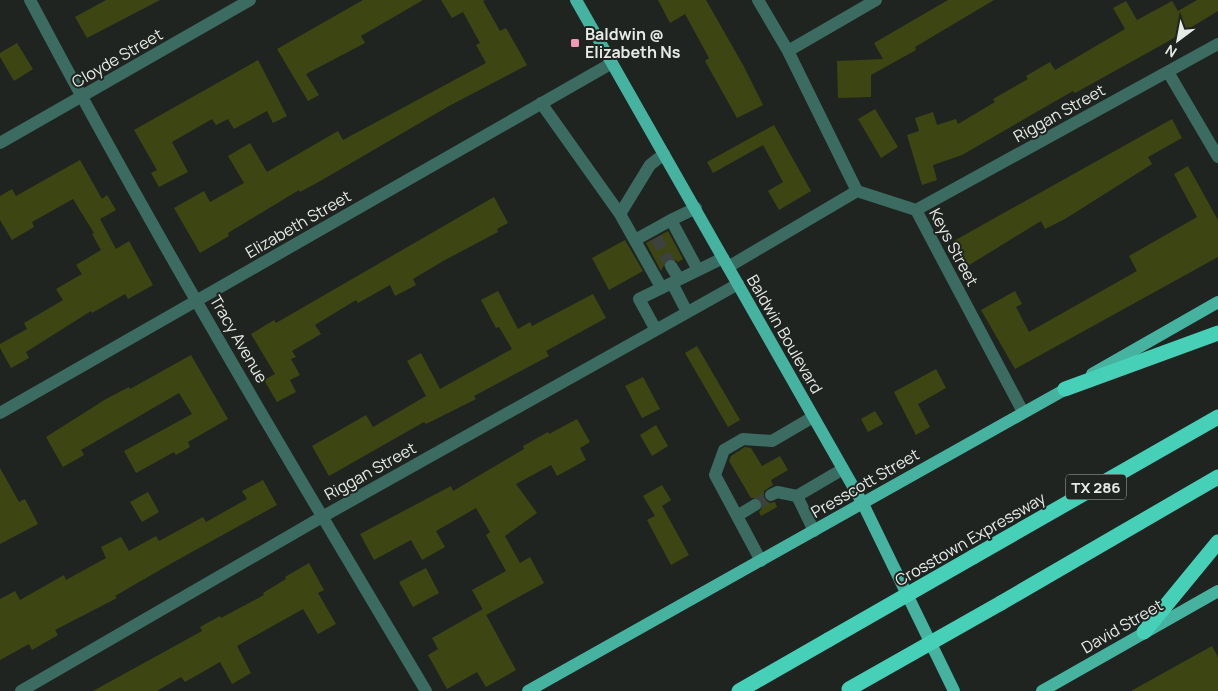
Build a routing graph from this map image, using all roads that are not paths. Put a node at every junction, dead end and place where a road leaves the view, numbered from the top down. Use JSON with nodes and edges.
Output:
{"nodes":[{"id":1,"x":30,"y":0,"type":"edge"},
{"id":2,"x":250,"y":0,"type":"edge"},
{"id":3,"x":576,"y":0,"type":"edge"},
{"id":4,"x":758,"y":0,"type":"edge"},
{"id":5,"x":876,"y":0,"type":"edge"},
{"id":6,"x":1218,"y":44,"type":"edge"},
{"id":7,"x":788,"y":51,"type":"junction"},
{"id":8,"x":612,"y":63,"type":"junction"},
{"id":9,"x":1168,"y":72,"type":"junction"},
{"id":10,"x":81,"y":98,"type":"junction"},
{"id":11,"x":541,"y":104,"type":"junction"},
{"id":12,"x":0,"y":143,"type":"edge"},
{"id":13,"x":664,"y":154,"type":"junction"},
{"id":14,"x":1218,"y":157,"type":"edge"},
{"id":15,"x":857,"y":191,"type":"junction"},
{"id":16,"x":696,"y":208,"type":"junction"},
{"id":17,"x":916,"y":210,"type":"junction"},
{"id":18,"x":620,"y":214,"type":"junction"},
{"id":19,"x":671,"y":220,"type":"junction"},
{"id":20,"x":635,"y":240,"type":"junction"},
{"id":21,"x":726,"y":262,"type":"junction"},
{"id":22,"x":671,"y":266,"type":"tunnel mouth"},
{"id":23,"x":698,"y":270,"type":"junction"},
{"id":24,"x":671,"y":283,"type":"junction"},
{"id":25,"x":738,"y":284,"type":"junction"},
{"id":26,"x":198,"y":300,"type":"junction"},
{"id":27,"x":1218,"y":302,"type":"edge"},
{"id":28,"x":687,"y":312,"type":"junction"},
{"id":29,"x":656,"y":330,"type":"junction"},
{"id":30,"x":1218,"y":333,"type":"edge"},
{"id":31,"x":1065,"y":389,"type":"junction"},
{"id":32,"x":1023,"y":412,"type":"junction"},
{"id":33,"x":0,"y":413,"type":"edge"},
{"id":34,"x":813,"y":417,"type":"junction"},
{"id":35,"x":1218,"y":417,"type":"edge"},
{"id":36,"x":843,"y":469,"type":"junction"},
{"id":37,"x":1218,"y":477,"type":"edge"},
{"id":38,"x":770,"y":495,"type":"tunnel mouth"},
{"id":39,"x":797,"y":496,"type":"junction"},
{"id":40,"x":863,"y":504,"type":"junction"},
{"id":41,"x":755,"y":506,"type":"tunnel mouth"},
{"id":42,"x":737,"y":516,"type":"junction"},
{"id":43,"x":322,"y":517,"type":"junction"},
{"id":44,"x":814,"y":531,"type":"junction"},
{"id":45,"x":1218,"y":542,"type":"edge"},
{"id":46,"x":761,"y":561,"type":"junction"},
{"id":47,"x":1218,"y":591,"type":"edge"},
{"id":48,"x":1144,"y":632,"type":"junction"},
{"id":49,"x":848,"y":690,"type":"edge"},
{"id":50,"x":21,"y":691,"type":"edge"},
{"id":51,"x":426,"y":691,"type":"edge"},
{"id":52,"x":528,"y":691,"type":"edge"},
{"id":53,"x":739,"y":691,"type":"edge"},
{"id":54,"x":954,"y":691,"type":"edge"},
{"id":55,"x":1042,"y":691,"type":"edge"}],
"edges":[{"from":1,"to":10,"type":"street","name":"Tracy Avenue"},
{"from":2,"to":10,"type":"street","name":"Cloyde Street"},
{"from":3,"to":8,"type":"main road","name":"Baldwin Boulevard"},
{"from":4,"to":7,"type":"street"},
{"from":5,"to":7,"type":"street"},
{"from":6,"to":9,"type":"street","name":"Riggan Street"},
{"from":7,"to":15,"type":"street"},
{"from":8,"to":11,"type":"street","name":"Elizabeth Street"},
{"from":8,"to":13,"type":"main road","name":"Baldwin Boulevard"},
{"from":9,"to":14,"type":"street"},
{"from":9,"to":17,"type":"street","name":"Riggan Street"},
{"from":10,"to":12,"type":"street","name":"Cloyde Street"},
{"from":10,"to":26,"type":"street","name":"Tracy Avenue"},
{"from":11,"to":18,"type":"street"},
{"from":11,"to":26,"type":"street","name":"Elizabeth Street"},
{"from":13,"to":16,"type":"main road","name":"Baldwin Boulevard"},
{"from":13,"to":18,"type":"street"},
{"from":15,"to":17,"type":"street","name":"Keys Street"},
{"from":15,"to":21,"type":"street"},
{"from":16,"to":19,"type":"street"},
{"from":16,"to":21,"type":"main road","name":"Baldwin Boulevard"},
{"from":17,"to":32,"type":"street","name":"Keys Street"},
{"from":18,"to":20,"type":"street"},
{"from":19,"to":20,"type":"street"},
{"from":19,"to":23,"type":"street"},
{"from":20,"to":24,"type":"street"},
{"from":21,"to":23,"type":"street"},
{"from":21,"to":25,"type":"main road","name":"Baldwin Boulevard"},
{"from":22,"to":24,"type":"street"},
{"from":23,"to":24,"type":"street"},
{"from":24,"to":28,"type":"street"},
{"from":24,"to":29,"type":"street"},
{"from":25,"to":28,"type":"street","name":"Riggan Street"},
{"from":25,"to":34,"type":"main road","name":"Baldwin Boulevard"},
{"from":26,"to":33,"type":"street","name":"Elizabeth Street"},
{"from":26,"to":43,"type":"street","name":"Tracy Avenue"},
{"from":27,"to":31,"type":"main road","name":"Presscott Street"},
{"from":28,"to":29,"type":"street","name":"Riggan Street"},
{"from":29,"to":43,"type":"street","name":"Riggan Street"},
{"from":30,"to":31,"type":"highway"},
{"from":31,"to":32,"type":"main road","name":"Presscott Street"},
{"from":32,"to":40,"type":"main road","name":"Presscott Street"},
{"from":34,"to":36,"type":"main road","name":"Baldwin Boulevard"},
{"from":34,"to":42,"type":"street"},
{"from":35,"to":53,"type":"highway","name":"Crosstown Expressway","number":"TX 286","bridge":true},
{"from":36,"to":39,"type":"street"},
{"from":36,"to":40,"type":"main road","name":"Baldwin Boulevard"},
{"from":37,"to":49,"type":"highway","bridge":true},
{"from":38,"to":39,"type":"street"},
{"from":39,"to":44,"type":"street"},
{"from":40,"to":44,"type":"main road","name":"Presscott Street"},
{"from":40,"to":54,"type":"main road","name":"Baldwin Boulevard"},
{"from":41,"to":42,"type":"street"},
{"from":42,"to":46,"type":"street"},
{"from":43,"to":50,"type":"street","name":"Riggan Street"},
{"from":43,"to":51,"type":"street","name":"Tracy Avenue"},
{"from":44,"to":46,"type":"main road","name":"Presscott Street"},
{"from":45,"to":48,"type":"highway"},
{"from":46,"to":52,"type":"main road","name":"Presscott Street"},
{"from":47,"to":48,"type":"main road","name":"David Street"},
{"from":48,"to":55,"type":"main road","name":"David Street"}]}
